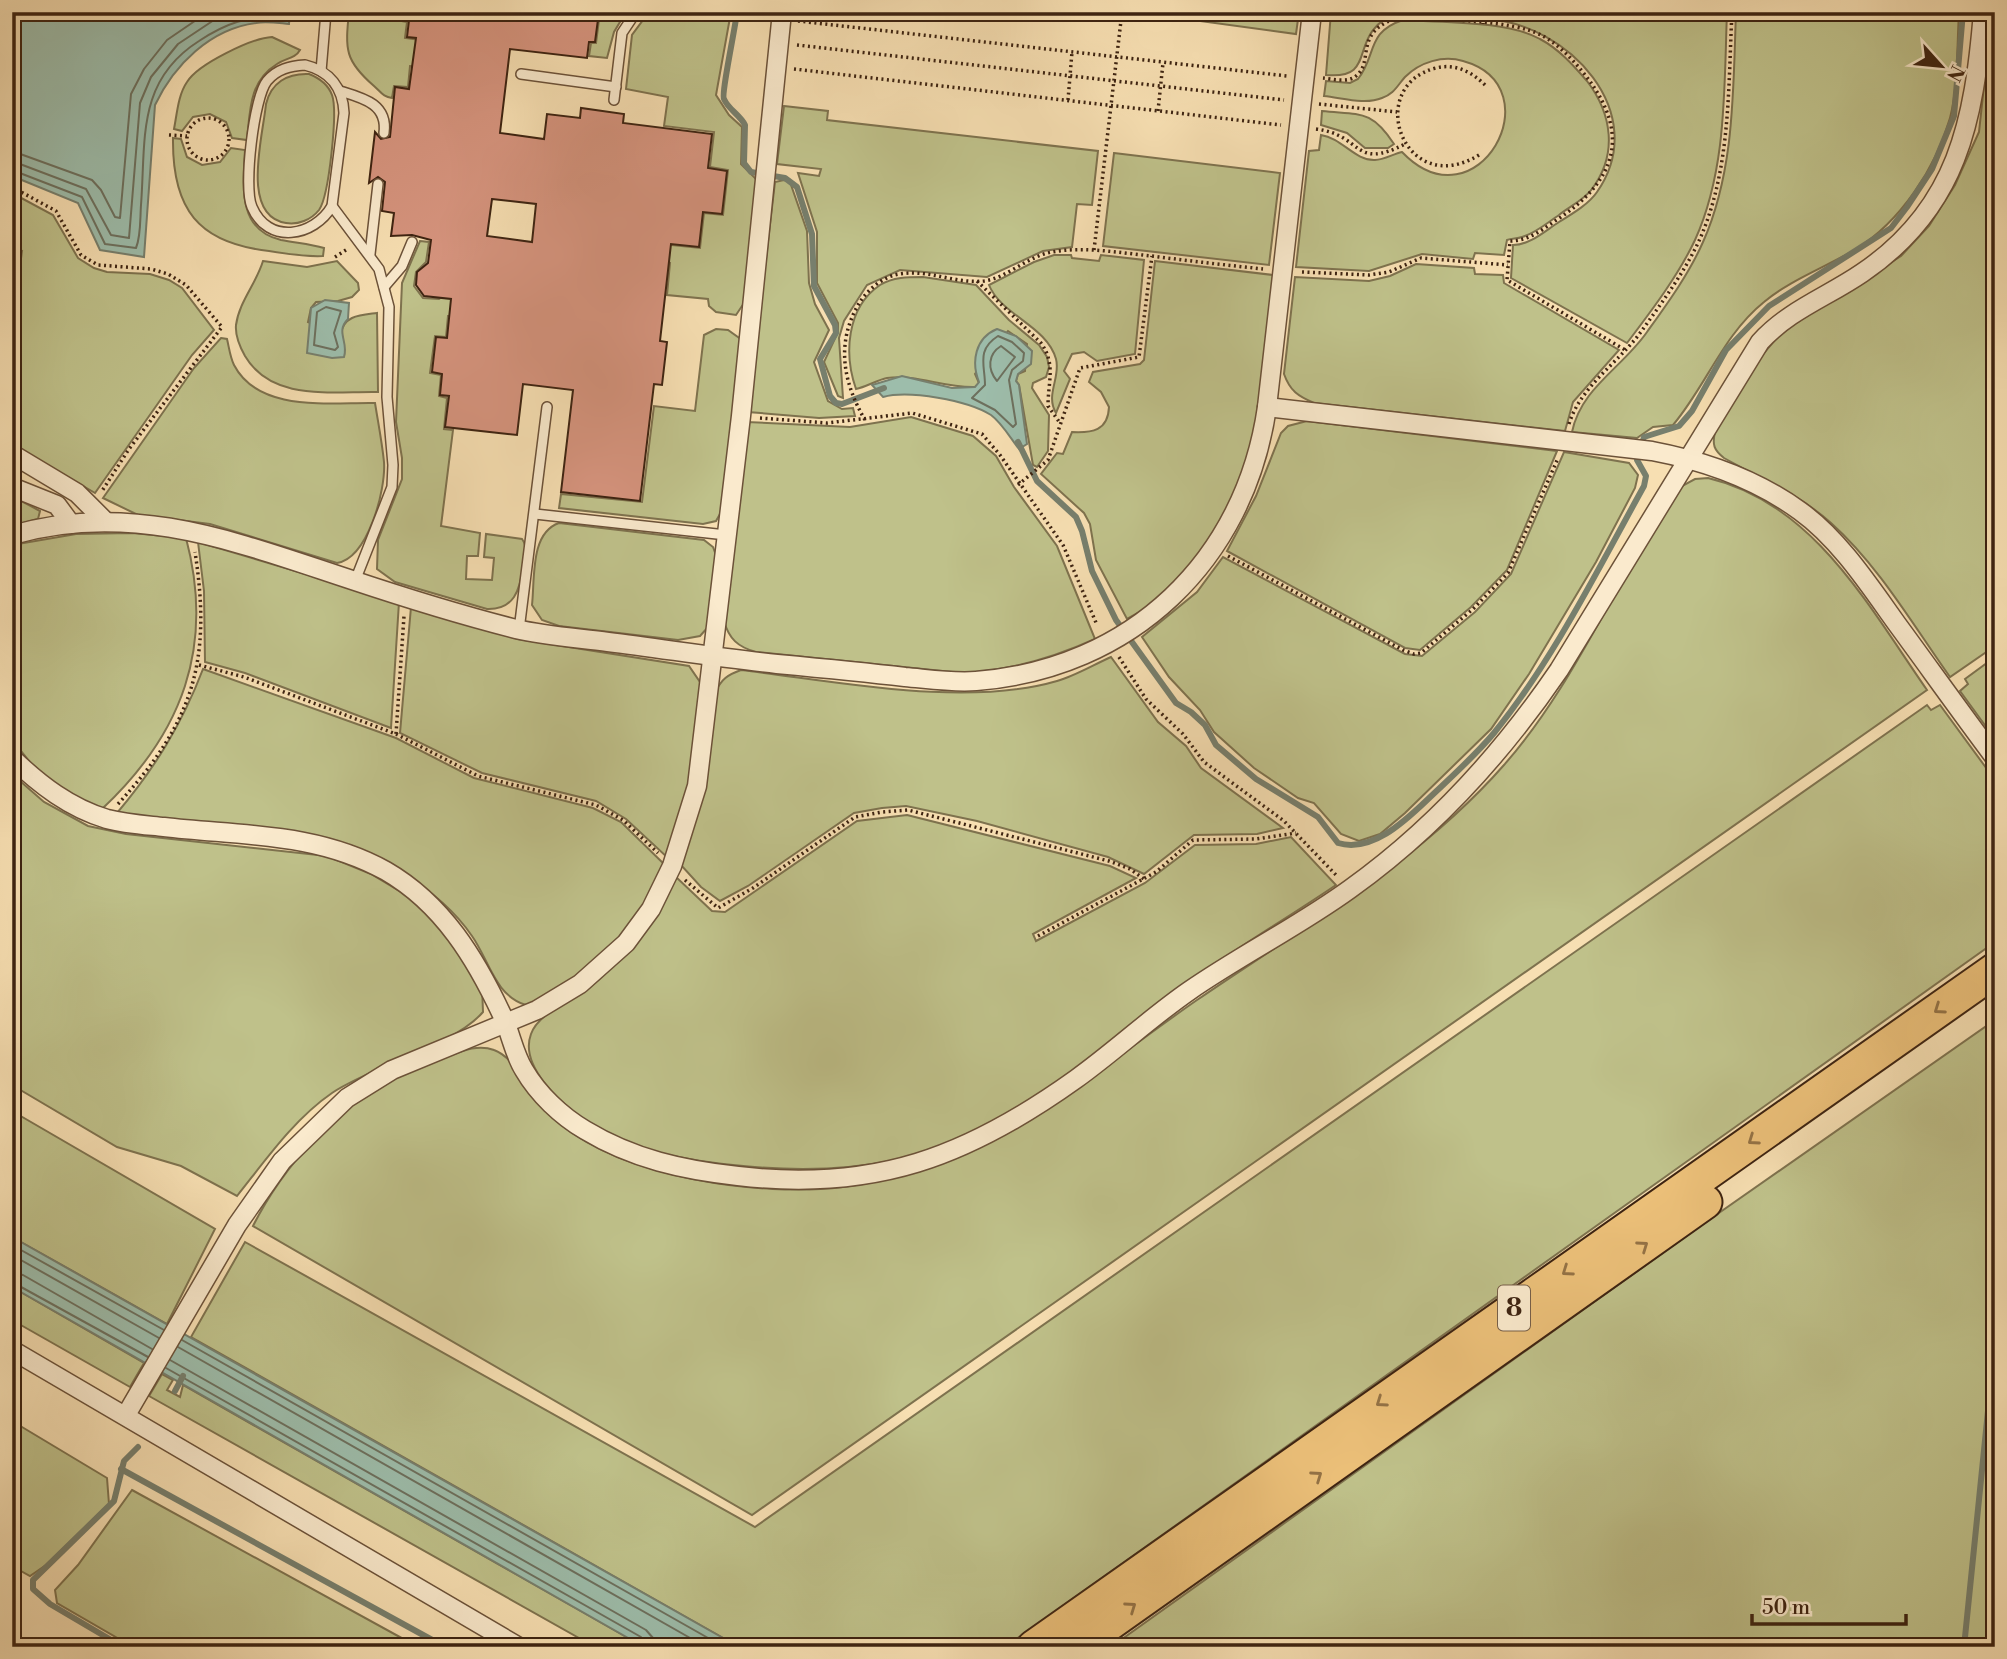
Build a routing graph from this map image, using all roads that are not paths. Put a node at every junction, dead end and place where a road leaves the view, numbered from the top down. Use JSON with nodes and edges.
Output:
{"nodes":[{"id":1,"x":326,"y":12,"type":"edge"},
{"id":2,"x":636,"y":12,"type":"edge"},
{"id":3,"x":782,"y":12,"type":"edge"},
{"id":4,"x":1312,"y":12,"type":"edge"},
{"id":5,"x":1983,"y":12,"type":"edge"},
{"id":6,"x":321,"y":71,"type":"junction"},
{"id":7,"x":521,"y":74,"type":"dead end"},
{"id":8,"x":616,"y":87,"type":"junction"},
{"id":9,"x":340,"y":91,"type":"junction"},
{"id":10,"x":614,"y":100,"type":"dead end"},
{"id":11,"x":384,"y":133,"type":"dead end"},
{"id":12,"x":378,"y":184,"type":"dead end"},
{"id":13,"x":332,"y":206,"type":"junction"},
{"id":14,"x":412,"y":242,"type":"dead end"},
{"id":15,"x":370,"y":254,"type":"junction"},
{"id":16,"x":384,"y":287,"type":"junction"},
{"id":17,"x":547,"y":407,"type":"dead end"},
{"id":18,"x":1267,"y":407,"type":"junction"},
{"id":19,"x":12,"y":454,"type":"edge"},
{"id":20,"x":1688,"y":458,"type":"junction"},
{"id":21,"x":12,"y":487,"type":"edge"},
{"id":22,"x":535,"y":514,"type":"junction"},
{"id":23,"x":106,"y":522,"type":"junction"},
{"id":24,"x":71,"y":524,"type":"junction"},
{"id":25,"x":12,"y":535,"type":"edge"},
{"id":26,"x":726,"y":535,"type":"junction"},
{"id":27,"x":355,"y":581,"type":"junction"},
{"id":28,"x":519,"y":630,"type":"junction"},
{"id":29,"x":711,"y":656,"type":"junction"},
{"id":30,"x":12,"y":758,"type":"edge"},
{"id":31,"x":1995,"y":758,"type":"edge"},
{"id":32,"x":1995,"y":970,"type":"edge"},
{"id":33,"x":1995,"y":998,"type":"edge"},
{"id":34,"x":506,"y":1024,"type":"junction"},
{"id":35,"x":12,"y":1350,"type":"edge"},
{"id":36,"x":126,"y":1415,"type":"junction"},
{"id":37,"x":519,"y":1647,"type":"edge"},
{"id":38,"x":1034,"y":1647,"type":"edge"},
{"id":39,"x":1076,"y":1647,"type":"edge"}],
"edges":[{"from":1,"to":6,"type":"lane"},
{"from":2,"to":8,"type":"lane"},
{"from":3,"to":26,"type":"street"},
{"from":4,"to":18,"type":"street"},
{"from":5,"to":20,"type":"street"},
{"from":6,"to":9,"type":"lane"},
{"from":6,"to":13,"type":"lane"},
{"from":7,"to":8,"type":"lane"},
{"from":8,"to":10,"type":"lane"},
{"from":9,"to":11,"type":"lane"},
{"from":9,"to":13,"type":"lane"},
{"from":12,"to":15,"type":"lane"},
{"from":13,"to":15,"type":"lane"},
{"from":14,"to":16,"type":"lane"},
{"from":15,"to":16,"type":"lane"},
{"from":16,"to":27,"type":"lane"},
{"from":17,"to":22,"type":"lane"},
{"from":18,"to":20,"type":"street"},
{"from":18,"to":29,"type":"street"},
{"from":19,"to":23,"type":"street"},
{"from":20,"to":31,"type":"street"},
{"from":20,"to":34,"type":"street"},
{"from":21,"to":24,"type":"street"},
{"from":22,"to":26,"type":"lane"},
{"from":22,"to":28,"type":"lane"},
{"from":23,"to":24,"type":"street"},
{"from":23,"to":27,"type":"street"},
{"from":24,"to":25,"type":"street"},
{"from":26,"to":29,"type":"street"},
{"from":27,"to":28,"type":"street"},
{"from":28,"to":29,"type":"street"},
{"from":29,"to":34,"type":"street"},
{"from":30,"to":34,"type":"street"},
{"from":32,"to":38,"type":"highway","number":"8","one_way":true},
{"from":39,"to":33,"type":"highway","number":"8","one_way":true},
{"from":34,"to":36,"type":"street"},
{"from":35,"to":36,"type":"street"},
{"from":36,"to":37,"type":"street"}]}
